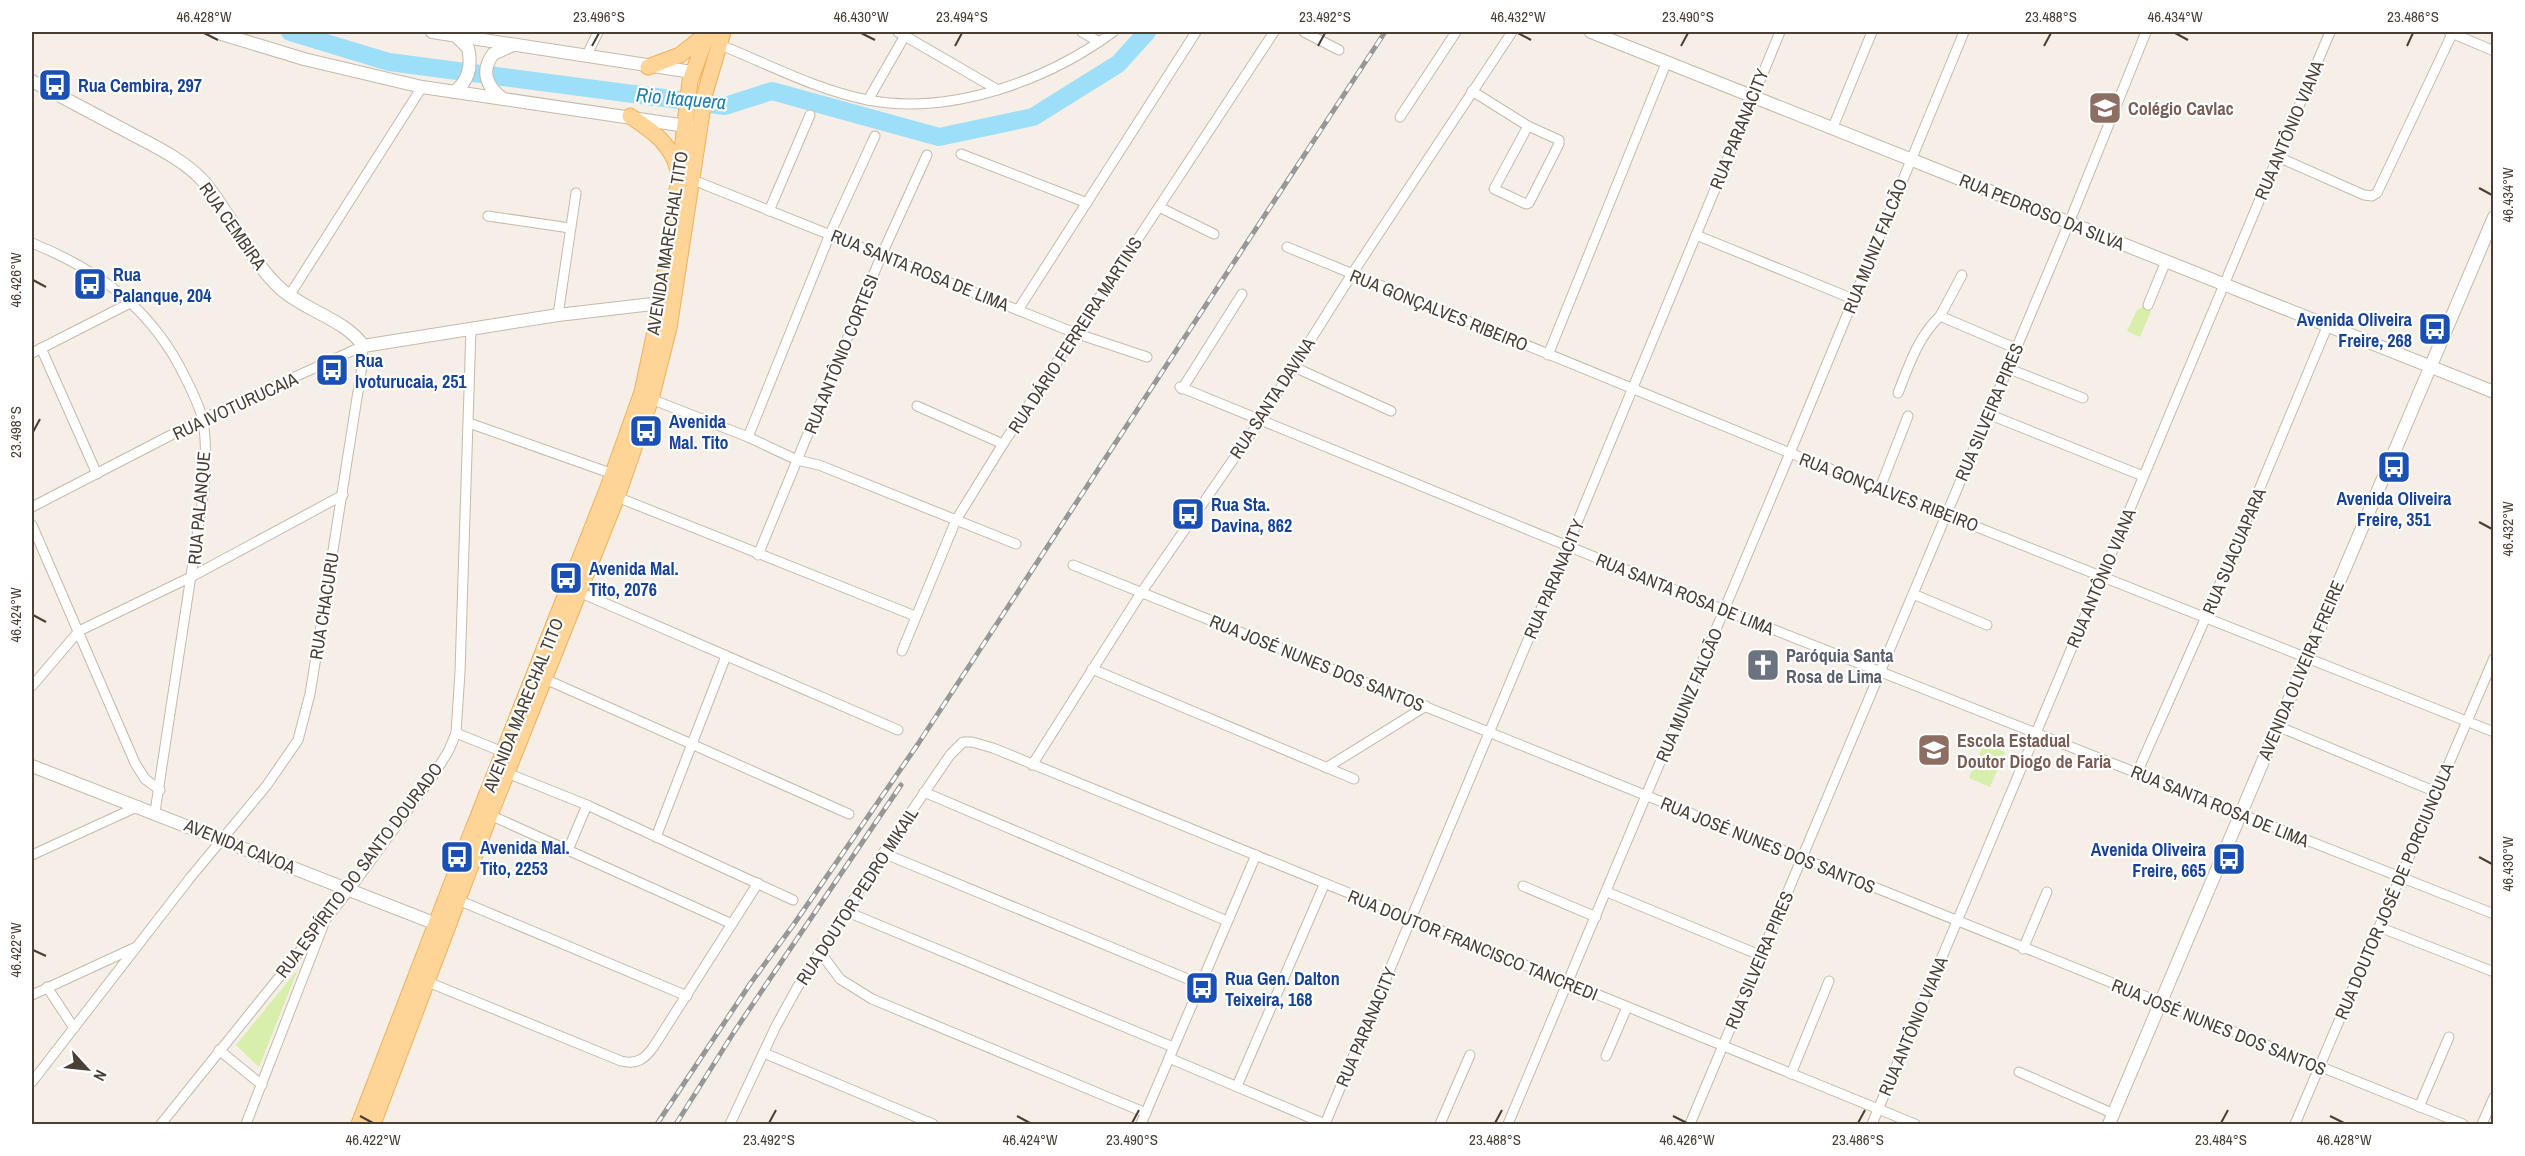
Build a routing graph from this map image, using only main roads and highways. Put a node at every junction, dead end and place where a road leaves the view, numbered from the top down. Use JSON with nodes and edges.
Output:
{"nodes":[{"id":1,"x":714,"y":35,"type":"edge"},
{"id":2,"x":648,"y":67,"type":"road end"},
{"id":3,"x":700,"y":82,"type":"junction"},
{"id":4,"x":630,"y":116,"type":"road end"},
{"id":5,"x":686,"y":178,"type":"junction"},
{"id":6,"x":442,"y":926,"type":"junction"},
{"id":7,"x":421,"y":980,"type":"junction"},
{"id":8,"x":359,"y":1125,"type":"edge"},
{"id":9,"x":373,"y":1125,"type":"edge"}],
"edges":[{"from":1,"to":2,"type":"main road"},
{"from":1,"to":3,"type":"main road","name":"AVENIDA MARECHAL TITO"},
{"from":3,"to":5,"type":"main road","name":"AVENIDA MARECHAL TITO"},
{"from":3,"to":5,"type":"main road","name":"AVENIDA MARECHAL TITO"},
{"from":4,"to":5,"type":"main road"},
{"from":5,"to":6,"type":"main road","name":"AVENIDA MARECHAL TITO"},
{"from":5,"to":6,"type":"main road","name":"AVENIDA MARECHAL TITO"},
{"from":6,"to":7,"type":"main road","name":"AVENIDA MARECHAL TITO"},
{"from":7,"to":8,"type":"main road","name":"AVENIDA MARECHAL TITO"},
{"from":7,"to":9,"type":"main road","name":"AVENIDA MARECHAL TITO"}]}
